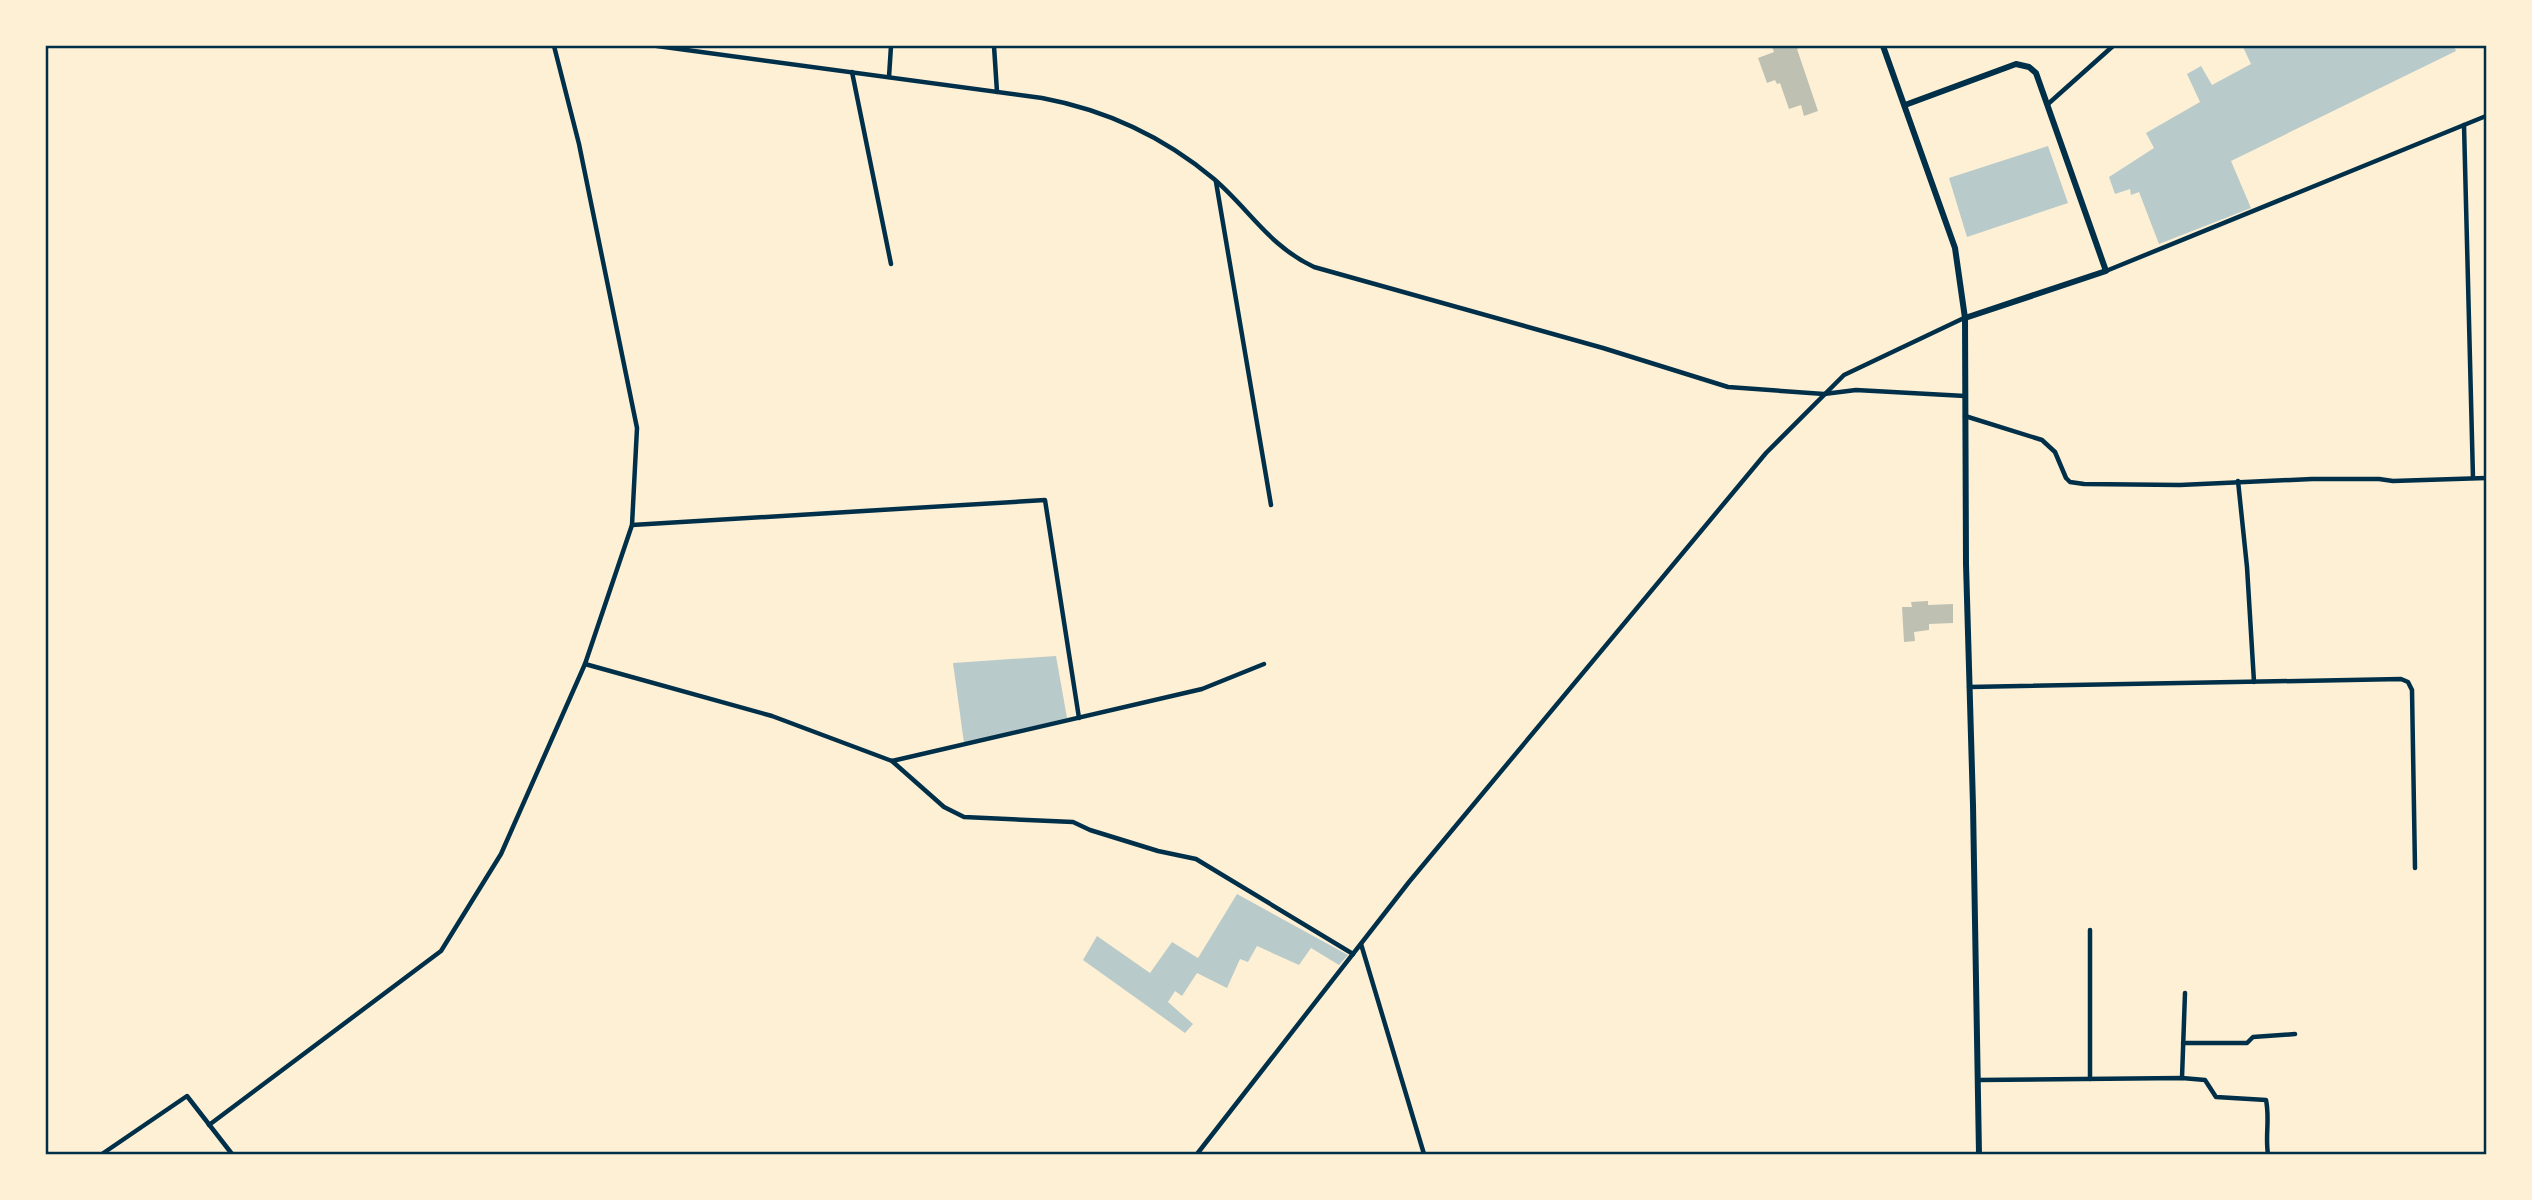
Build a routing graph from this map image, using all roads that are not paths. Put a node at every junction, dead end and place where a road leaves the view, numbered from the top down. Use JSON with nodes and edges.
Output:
{"nodes":[{"id":1,"x":554,"y":46,"type":"edge"},
{"id":2,"x":657,"y":46,"type":"edge"},
{"id":3,"x":891,"y":46,"type":"edge"},
{"id":4,"x":994,"y":46,"type":"edge"},
{"id":5,"x":1883,"y":46,"type":"edge"},
{"id":6,"x":2113,"y":46,"type":"edge"},
{"id":7,"x":852,"y":72,"type":"junction"},
{"id":8,"x":890,"y":77,"type":"junction"},
{"id":9,"x":997,"y":92,"type":"junction"},
{"id":10,"x":2049,"y":104,"type":"junction"},
{"id":11,"x":1905,"y":105,"type":"junction"},
{"id":12,"x":2487,"y":116,"type":"edge"},
{"id":13,"x":2465,"y":125,"type":"junction"},
{"id":14,"x":1216,"y":181,"type":"junction"},
{"id":15,"x":891,"y":264,"type":"dead end"},
{"id":16,"x":2106,"y":271,"type":"junction"},
{"id":17,"x":1965,"y":318,"type":"junction"},
{"id":18,"x":1824,"y":394,"type":"junction"},
{"id":19,"x":1965,"y":396,"type":"junction"},
{"id":20,"x":1965,"y":416,"type":"junction"},
{"id":21,"x":2473,"y":478,"type":"junction"},
{"id":22,"x":2487,"y":478,"type":"edge"},
{"id":23,"x":2238,"y":481,"type":"junction"},
{"id":24,"x":1271,"y":505,"type":"dead end"},
{"id":25,"x":632,"y":525,"type":"junction"},
{"id":26,"x":585,"y":664,"type":"junction"},
{"id":27,"x":1264,"y":664,"type":"dead end"},
{"id":28,"x":2254,"y":682,"type":"junction"},
{"id":29,"x":1968,"y":687,"type":"junction"},
{"id":30,"x":1079,"y":718,"type":"junction"},
{"id":31,"x":892,"y":761,"type":"junction"},
{"id":32,"x":2415,"y":868,"type":"dead end"},
{"id":33,"x":2090,"y":930,"type":"dead end"},
{"id":34,"x":1361,"y":944,"type":"junction"},
{"id":35,"x":1353,"y":954,"type":"junction"},
{"id":36,"x":2185,"y":993,"type":"dead end"},
{"id":37,"x":2295,"y":1034,"type":"dead end"},
{"id":38,"x":2183,"y":1043,"type":"junction"},
{"id":39,"x":2182,"y":1078,"type":"junction"},
{"id":40,"x":2090,"y":1079,"type":"junction"},
{"id":41,"x":1977,"y":1080,"type":"junction"},
{"id":42,"x":209,"y":1125,"type":"junction"},
{"id":43,"x":102,"y":1154,"type":"edge"},
{"id":44,"x":232,"y":1154,"type":"edge"},
{"id":45,"x":1196,"y":1154,"type":"edge"},
{"id":46,"x":1424,"y":1154,"type":"edge"},
{"id":47,"x":1979,"y":1154,"type":"edge"},
{"id":48,"x":2268,"y":1154,"type":"edge"}],
"edges":[{"from":1,"to":25,"type":"street"},
{"from":2,"to":7,"type":"street"},
{"from":3,"to":8,"type":"street"},
{"from":4,"to":9,"type":"street"},
{"from":5,"to":11,"type":"main road"},
{"from":6,"to":10,"type":"street"},
{"from":7,"to":8,"type":"street"},
{"from":7,"to":15,"type":"street"},
{"from":8,"to":9,"type":"street"},
{"from":9,"to":14,"type":"street"},
{"from":10,"to":11,"type":"main road"},
{"from":10,"to":16,"type":"main road"},
{"from":11,"to":17,"type":"main road"},
{"from":12,"to":13,"type":"street"},
{"from":13,"to":16,"type":"street"},
{"from":13,"to":21,"type":"street"},
{"from":14,"to":18,"type":"street"},
{"from":14,"to":24,"type":"street"},
{"from":16,"to":17,"type":"main road"},
{"from":17,"to":18,"type":"street"},
{"from":17,"to":19,"type":"main road"},
{"from":18,"to":19,"type":"street"},
{"from":18,"to":34,"type":"street"},
{"from":19,"to":20,"type":"main road"},
{"from":20,"to":23,"type":"street"},
{"from":20,"to":29,"type":"main road"},
{"from":21,"to":22,"type":"street"},
{"from":21,"to":23,"type":"street"},
{"from":23,"to":28,"type":"street"},
{"from":25,"to":26,"type":"street"},
{"from":25,"to":30,"type":"street"},
{"from":26,"to":31,"type":"street"},
{"from":26,"to":42,"type":"street"},
{"from":27,"to":30,"type":"street"},
{"from":28,"to":29,"type":"street"},
{"from":28,"to":32,"type":"street"},
{"from":29,"to":41,"type":"main road"},
{"from":30,"to":31,"type":"street"},
{"from":31,"to":35,"type":"street"},
{"from":33,"to":40,"type":"street"},
{"from":34,"to":35,"type":"street"},
{"from":34,"to":46,"type":"street"},
{"from":35,"to":45,"type":"street"},
{"from":36,"to":38,"type":"street"},
{"from":37,"to":38,"type":"street"},
{"from":38,"to":39,"type":"street"},
{"from":39,"to":40,"type":"street"},
{"from":39,"to":48,"type":"street"},
{"from":40,"to":41,"type":"street"},
{"from":41,"to":47,"type":"main road"},
{"from":42,"to":43,"type":"street"},
{"from":42,"to":44,"type":"street"}]}
